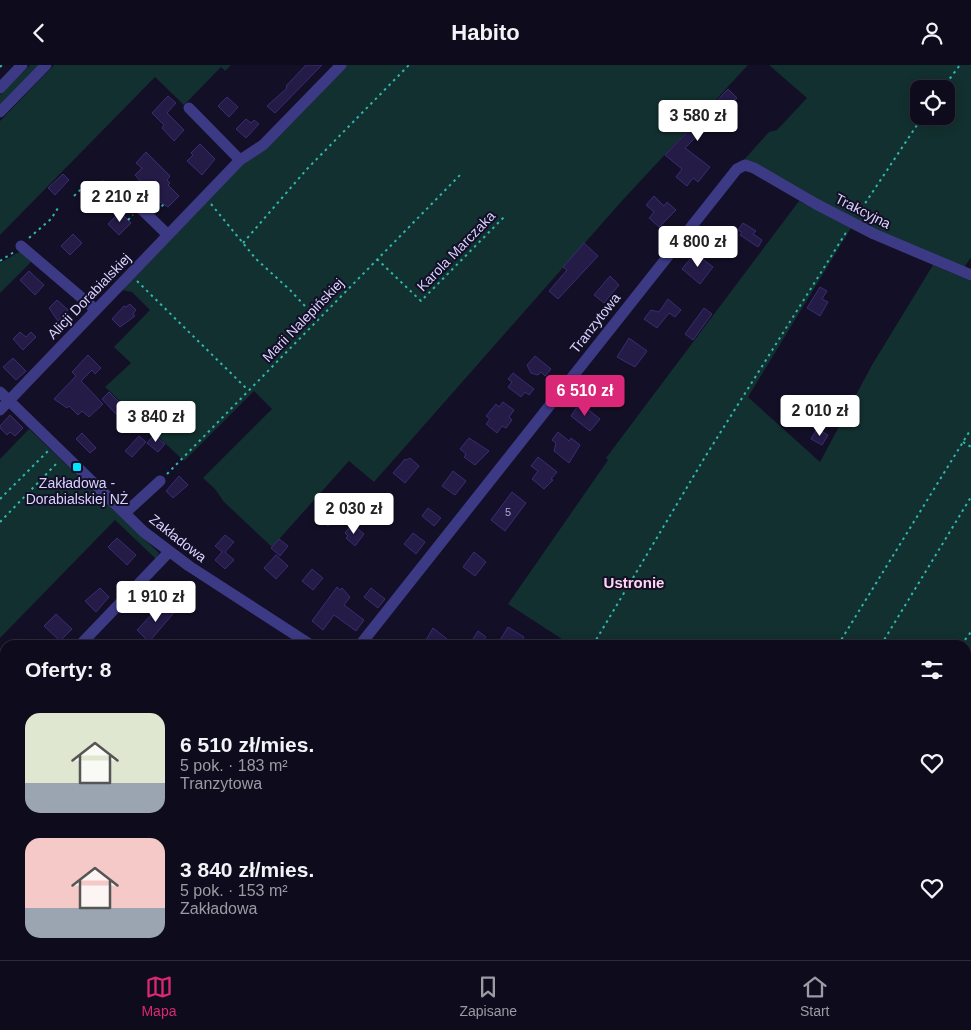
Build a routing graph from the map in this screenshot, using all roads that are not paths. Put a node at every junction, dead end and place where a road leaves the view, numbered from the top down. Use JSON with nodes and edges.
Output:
{"nodes":[{"id":1,"x":22,"y":65,"type":"edge"},
{"id":2,"x":46,"y":65,"type":"edge"},
{"id":3,"x":341,"y":65,"type":"edge"},
{"id":4,"x":0,"y":88,"type":"edge"},
{"id":5,"x":189,"y":108,"type":"dead end"},
{"id":6,"x":0,"y":112,"type":"edge"},
{"id":7,"x":240,"y":161,"type":"junction"},
{"id":8,"x":745,"y":165,"type":"joint"},
{"id":9,"x":130,"y":197,"type":"road end"},
{"id":10,"x":168,"y":235,"type":"junction"},
{"id":11,"x":21,"y":245,"type":"road end"},
{"id":12,"x":971,"y":275,"type":"edge"},
{"id":13,"x":96,"y":310,"type":"junction"},
{"id":14,"x":0,"y":392,"type":"edge"},
{"id":15,"x":9,"y":401,"type":"junction"},
{"id":16,"x":0,"y":411,"type":"edge"},
{"id":17,"x":163,"y":478,"type":"road end"},
{"id":18,"x":124,"y":513,"type":"junction"},
{"id":19,"x":169,"y":552,"type":"junction"},
{"id":20,"x":85,"y":640,"type":"edge"},
{"id":21,"x":303,"y":640,"type":"edge"},
{"id":22,"x":364,"y":640,"type":"edge"}],
"edges":[{"from":1,"to":4,"type":"street"},
{"from":2,"to":6,"type":"street"},
{"from":3,"to":7,"type":"street","name":"Alicji Dorabialskiej"},
{"from":5,"to":7,"type":"street"},
{"from":7,"to":10,"type":"street","name":"Alicji Dorabialskiej"},
{"from":8,"to":12,"type":"street","name":"Trakcyjna"},
{"from":8,"to":22,"type":"street","name":"Tranzytowa"},
{"from":9,"to":10,"type":"street"},
{"from":10,"to":13,"type":"street","name":"Alicji Dorabialskiej"},
{"from":11,"to":13,"type":"street"},
{"from":13,"to":15,"type":"street","name":"Alicji Dorabialskiej"},
{"from":14,"to":15,"type":"street","name":"Zakładowa"},
{"from":15,"to":16,"type":"street","name":"Alicji Dorabialskiej"},
{"from":15,"to":18,"type":"street","name":"Zakładowa"},
{"from":17,"to":18,"type":"street"},
{"from":18,"to":19,"type":"street","name":"Zakładowa"},
{"from":19,"to":20,"type":"street"},
{"from":19,"to":21,"type":"street","name":"Zakładowa"}]}
